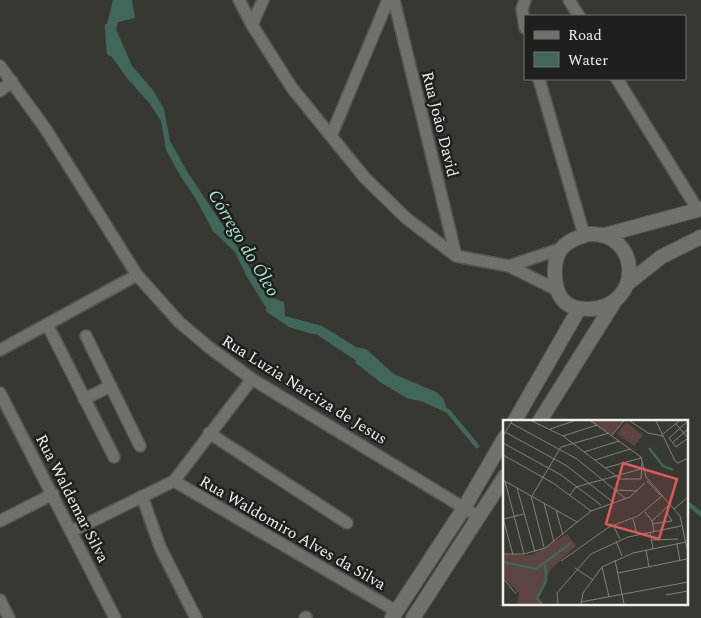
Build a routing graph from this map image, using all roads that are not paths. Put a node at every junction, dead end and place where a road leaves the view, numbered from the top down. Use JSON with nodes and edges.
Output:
{"nodes":[{"id":1,"x":239,"y":0,"type":"edge"},
{"id":2,"x":263,"y":0,"type":"edge"},
{"id":3,"x":388,"y":0,"type":"edge"},
{"id":4,"x":394,"y":0,"type":"edge"},
{"id":5,"x":525,"y":0,"type":"edge"},
{"id":6,"x":569,"y":0,"type":"edge"},
{"id":7,"x":578,"y":15,"type":"edge"},
{"id":8,"x":524,"y":22,"type":"edge"},
{"id":9,"x":252,"y":26,"type":"junction"},
{"id":10,"x":0,"y":66,"type":"edge"},
{"id":11,"x":539,"y":80,"type":"edge"},
{"id":12,"x":618,"y":80,"type":"edge"},
{"id":13,"x":12,"y":81,"type":"junction"},
{"id":14,"x":0,"y":91,"type":"edge"},
{"id":15,"x":330,"y":136,"type":"junction"},
{"id":16,"x":699,"y":210,"type":"edge"},
{"id":17,"x":584,"y":235,"type":"junction"},
{"id":18,"x":605,"y":235,"type":"junction"},
{"id":19,"x":701,"y":237,"type":"edge"},
{"id":20,"x":560,"y":249,"type":"junction"},
{"id":21,"x":456,"y":256,"type":"junction"},
{"id":22,"x":509,"y":266,"type":"junction"},
{"id":23,"x":137,"y":275,"type":"junction"},
{"id":24,"x":627,"y":284,"type":"junction"},
{"id":25,"x":557,"y":290,"type":"junction"},
{"id":26,"x":615,"y":301,"type":"junction"},
{"id":27,"x":579,"y":309,"type":"junction"},
{"id":28,"x":47,"y":324,"type":"junction"},
{"id":29,"x":86,"y":336,"type":"dead end"},
{"id":30,"x":0,"y":350,"type":"edge"},
{"id":31,"x":252,"y":378,"type":"junction"},
{"id":32,"x":111,"y":386,"type":"junction"},
{"id":33,"x":0,"y":393,"type":"edge"},
{"id":34,"x":84,"y":399,"type":"junction"},
{"id":35,"x":515,"y":420,"type":"edge"},
{"id":36,"x":540,"y":420,"type":"edge"},
{"id":37,"x":209,"y":433,"type":"junction"},
{"id":38,"x":503,"y":440,"type":"edge"},
{"id":39,"x":140,"y":446,"type":"dead end"},
{"id":40,"x":114,"y":457,"type":"dead end"},
{"id":41,"x":503,"y":479,"type":"edge"},
{"id":42,"x":174,"y":481,"type":"junction"},
{"id":43,"x":53,"y":494,"type":"junction"},
{"id":44,"x":142,"y":496,"type":"junction"},
{"id":45,"x":464,"y":508,"type":"junction"},
{"id":46,"x":478,"y":517,"type":"junction"},
{"id":47,"x":0,"y":521,"type":"edge"},
{"id":48,"x":347,"y":523,"type":"dead end"},
{"id":49,"x":72,"y":531,"type":"junction"},
{"id":50,"x":0,"y":600,"type":"edge"},
{"id":51,"x":394,"y":614,"type":"edge"},
{"id":52,"x":9,"y":618,"type":"edge"},
{"id":53,"x":115,"y":618,"type":"edge"},
{"id":54,"x":196,"y":618,"type":"edge"},
{"id":55,"x":413,"y":618,"type":"edge"}],
"edges":[{"from":1,"to":9,"type":"street"},
{"from":2,"to":9,"type":"street"},
{"from":3,"to":15,"type":"street"},
{"from":4,"to":21,"type":"street","name":"Rua João David"},
{"from":5,"to":8,"type":"street"},
{"from":6,"to":7,"type":"street"},
{"from":9,"to":15,"type":"street"},
{"from":10,"to":13,"type":"street","name":"Rua Luzia Narciza de Jesus"},
{"from":11,"to":17,"type":"street"},
{"from":12,"to":16,"type":"street"},
{"from":13,"to":14,"type":"street"},
{"from":13,"to":23,"type":"street","name":"Rua Luzia Narciza de Jesus"},
{"from":15,"to":21,"type":"street"},
{"from":16,"to":18,"type":"street"},
{"from":17,"to":18,"type":"street"},
{"from":17,"to":20,"type":"street"},
{"from":18,"to":24,"type":"street"},
{"from":19,"to":24,"type":"street"},
{"from":20,"to":22,"type":"street"},
{"from":20,"to":25,"type":"street"},
{"from":21,"to":22,"type":"street"},
{"from":22,"to":25,"type":"street"},
{"from":23,"to":28,"type":"street"},
{"from":23,"to":31,"type":"street","name":"Rua Luzia Narciza de Jesus"},
{"from":24,"to":26,"type":"street"},
{"from":25,"to":27,"type":"street"},
{"from":26,"to":27,"type":"street"},
{"from":26,"to":36,"type":"street"},
{"from":27,"to":35,"type":"street"},
{"from":28,"to":30,"type":"street"},
{"from":28,"to":34,"type":"street"},
{"from":29,"to":32,"type":"street"},
{"from":31,"to":37,"type":"street"},
{"from":31,"to":45,"type":"street","name":"Rua Luzia Narciza de Jesus"},
{"from":32,"to":34,"type":"street"},
{"from":32,"to":39,"type":"street"},
{"from":33,"to":43,"type":"street","name":"Rua Waldemar Silva"},
{"from":34,"to":40,"type":"street"},
{"from":37,"to":42,"type":"street"},
{"from":37,"to":48,"type":"street"},
{"from":38,"to":45,"type":"street"},
{"from":41,"to":46,"type":"street"},
{"from":42,"to":44,"type":"street"},
{"from":42,"to":51,"type":"street","name":"Rua Waldomiro Alves da Silva"},
{"from":43,"to":47,"type":"street"},
{"from":43,"to":49,"type":"street","name":"Rua Waldemar Silva"},
{"from":44,"to":49,"type":"street"},
{"from":44,"to":54,"type":"street"},
{"from":45,"to":46,"type":"street","name":"Rua Luzia Narciza de Jesus"},
{"from":45,"to":51,"type":"street"},
{"from":46,"to":55,"type":"street"},
{"from":49,"to":53,"type":"street","name":"Rua Waldemar Silva"},
{"from":50,"to":52,"type":"street"}]}
